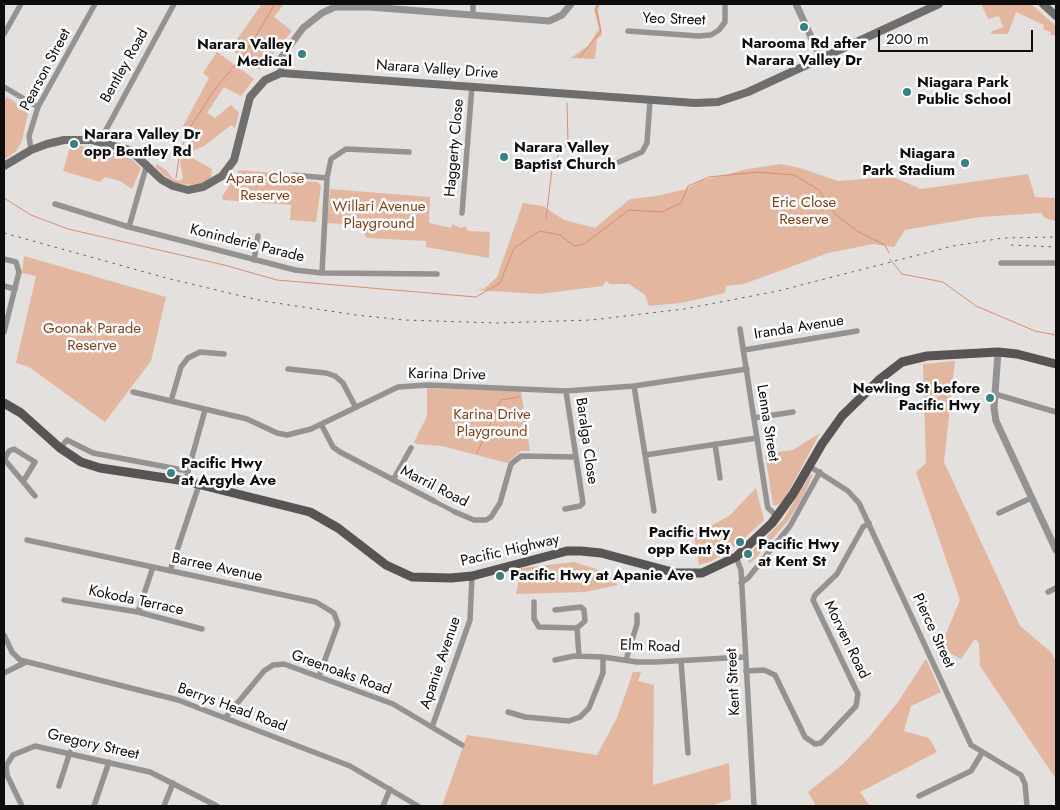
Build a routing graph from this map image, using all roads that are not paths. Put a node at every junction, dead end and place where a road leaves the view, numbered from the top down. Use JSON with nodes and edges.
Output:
{"nodes":[{"id":1,"x":21,"y":4,"type":"edge"},
{"id":2,"x":95,"y":4,"type":"edge"},
{"id":3,"x":174,"y":4,"type":"edge"},
{"id":4,"x":473,"y":4,"type":"edge"},
{"id":5,"x":571,"y":4,"type":"edge"},
{"id":6,"x":725,"y":4,"type":"edge"},
{"id":7,"x":796,"y":4,"type":"edge"},
{"id":8,"x":939,"y":4,"type":"edge"},
{"id":9,"x":1043,"y":4,"type":"edge"},
{"id":10,"x":370,"y":5,"type":"edge"},
{"id":11,"x":473,"y":14,"type":"junction"},
{"id":12,"x":1056,"y":16,"type":"edge"},
{"id":13,"x":628,"y":31,"type":"dead end"},
{"id":14,"x":4,"y":34,"type":"edge"},
{"id":15,"x":821,"y":59,"type":"junction"},
{"id":16,"x":281,"y":73,"type":"junction"},
{"id":17,"x":472,"y":86,"type":"junction"},
{"id":18,"x":4,"y":87,"type":"edge"},
{"id":19,"x":650,"y":100,"type":"junction"},
{"id":20,"x":38,"y":107,"type":"junction"},
{"id":21,"x":100,"y":141,"type":"junction"},
{"id":22,"x":31,"y":150,"type":"junction"},
{"id":23,"x":410,"y":152,"type":"dead end"},
{"id":24,"x":619,"y":162,"type":"dead end"},
{"id":25,"x":147,"y":164,"type":"junction"},
{"id":26,"x":4,"y":166,"type":"edge"},
{"id":27,"x":293,"y":174,"type":"dead end"},
{"id":28,"x":327,"y":178,"type":"junction"},
{"id":29,"x":56,"y":204,"type":"dead end"},
{"id":30,"x":462,"y":213,"type":"dead end"},
{"id":31,"x":129,"y":227,"type":"junction"},
{"id":32,"x":258,"y":236,"type":"dead end"},
{"id":33,"x":4,"y":259,"type":"edge"},
{"id":34,"x":254,"y":260,"type":"junction"},
{"id":35,"x":1001,"y":263,"type":"dead end"},
{"id":36,"x":1056,"y":263,"type":"edge"},
{"id":37,"x":322,"y":273,"type":"junction"},
{"id":38,"x":437,"y":274,"type":"dead end"},
{"id":39,"x":4,"y":286,"type":"edge"},
{"id":40,"x":15,"y":289,"type":"junction"},
{"id":41,"x":5,"y":322,"type":"edge"},
{"id":42,"x":740,"y":329,"type":"dead end"},
{"id":43,"x":857,"y":331,"type":"dead end"},
{"id":44,"x":4,"y":332,"type":"edge"},
{"id":45,"x":744,"y":350,"type":"junction"},
{"id":46,"x":998,"y":352,"type":"junction"},
{"id":47,"x":224,"y":354,"type":"dead end"},
{"id":48,"x":1056,"y":364,"type":"edge"},
{"id":49,"x":288,"y":369,"type":"dead end"},
{"id":50,"x":747,"y":369,"type":"junction"},
{"id":51,"x":634,"y":386,"type":"junction"},
{"id":52,"x":133,"y":392,"type":"dead end"},
{"id":53,"x":566,"y":392,"type":"junction"},
{"id":54,"x":995,"y":394,"type":"junction"},
{"id":55,"x":171,"y":401,"type":"junction"},
{"id":56,"x":4,"y":403,"type":"edge"},
{"id":57,"x":355,"y":406,"type":"junction"},
{"id":58,"x":205,"y":410,"type":"junction"},
{"id":59,"x":793,"y":412,"type":"dead end"},
{"id":60,"x":1056,"y":412,"type":"edge"},
{"id":61,"x":754,"y":418,"type":"junction"},
{"id":62,"x":321,"y":424,"type":"junction"},
{"id":63,"x":757,"y":438,"type":"junction"},
{"id":64,"x":715,"y":444,"type":"junction"},
{"id":65,"x":60,"y":448,"type":"junction"},
{"id":66,"x":411,"y":448,"type":"dead end"},
{"id":67,"x":645,"y":455,"type":"junction"},
{"id":68,"x":4,"y":457,"type":"edge"},
{"id":69,"x":576,"y":457,"type":"junction"},
{"id":70,"x":809,"y":466,"type":"junction"},
{"id":71,"x":188,"y":471,"type":"junction"},
{"id":72,"x":820,"y":472,"type":"junction"},
{"id":73,"x":720,"y":478,"type":"dead end"},
{"id":74,"x":24,"y":480,"type":"junction"},
{"id":75,"x":393,"y":480,"type":"junction"},
{"id":76,"x":185,"y":481,"type":"junction"},
{"id":77,"x":199,"y":485,"type":"junction"},
{"id":78,"x":35,"y":496,"type":"dead end"},
{"id":79,"x":1031,"y":498,"type":"junction"},
{"id":80,"x":434,"y":501,"type":"joint"},
{"id":81,"x":565,"y":509,"type":"dead end"},
{"id":82,"x":654,"y":511,"type":"dead end"},
{"id":83,"x":455,"y":512,"type":"joint"},
{"id":84,"x":999,"y":513,"type":"dead end"},
{"id":85,"x":777,"y":516,"type":"junction"},
{"id":86,"x":868,"y":523,"type":"junction"},
{"id":87,"x":27,"y":540,"type":"dead end"},
{"id":88,"x":1056,"y":550,"type":"edge"},
{"id":89,"x":736,"y":557,"type":"junction"},
{"id":90,"x":153,"y":567,"type":"junction"},
{"id":91,"x":170,"y":571,"type":"junction"},
{"id":92,"x":472,"y":576,"type":"junction"},
{"id":93,"x":741,"y":583,"type":"junction"},
{"id":94,"x":1056,"y":588,"type":"edge"},
{"id":95,"x":1048,"y":592,"type":"dead end"},
{"id":96,"x":64,"y":600,"type":"dead end"},
{"id":97,"x":534,"y":602,"type":"dead end"},
{"id":98,"x":555,"y":610,"type":"dead end"},
{"id":99,"x":138,"y":612,"type":"junction"},
{"id":100,"x":636,"y":615,"type":"dead end"},
{"id":101,"x":578,"y":628,"type":"junction"},
{"id":102,"x":202,"y":629,"type":"dead end"},
{"id":103,"x":4,"y":634,"type":"edge"},
{"id":104,"x":579,"y":656,"type":"junction"},
{"id":105,"x":603,"y":657,"type":"junction"},
{"id":106,"x":745,"y":657,"type":"junction"},
{"id":107,"x":554,"y":660,"type":"dead end"},
{"id":108,"x":626,"y":660,"type":"junction"},
{"id":109,"x":682,"y":661,"type":"junction"},
{"id":110,"x":26,"y":662,"type":"junction"},
{"id":111,"x":746,"y":671,"type":"junction"},
{"id":112,"x":4,"y":673,"type":"edge"},
{"id":113,"x":319,"y":676,"type":"junction"},
{"id":114,"x":508,"y":712,"type":"dead end"},
{"id":115,"x":225,"y":718,"type":"junction"},
{"id":116,"x":432,"y":727,"type":"junction"},
{"id":117,"x":462,"y":745,"type":"dead end"},
{"id":118,"x":70,"y":752,"type":"junction"},
{"id":119,"x":982,"y":753,"type":"junction"},
{"id":120,"x":688,"y":754,"type":"dead end"},
{"id":121,"x":109,"y":762,"type":"junction"},
{"id":122,"x":173,"y":783,"type":"junction"},
{"id":123,"x":59,"y":786,"type":"dead end"},
{"id":124,"x":390,"y":789,"type":"junction"},
{"id":125,"x":919,"y":796,"type":"dead end"},
{"id":126,"x":22,"y":806,"type":"edge"},
{"id":127,"x":94,"y":806,"type":"edge"},
{"id":128,"x":164,"y":806,"type":"edge"},
{"id":129,"x":217,"y":806,"type":"edge"},
{"id":130,"x":383,"y":806,"type":"edge"},
{"id":131,"x":418,"y":806,"type":"edge"},
{"id":132,"x":754,"y":806,"type":"edge"},
{"id":133,"x":1028,"y":806,"type":"edge"}],
"edges":[{"from":1,"to":14,"type":"street"},
{"from":2,"to":20,"type":"street","name":"Pearson Street"},
{"from":3,"to":21,"type":"street","name":"Bentley Road"},
{"from":4,"to":11,"type":"street"},
{"from":5,"to":11,"type":"street"},
{"from":6,"to":13,"type":"street","name":"Yeo Street"},
{"from":7,"to":15,"type":"street"},
{"from":8,"to":15,"type":"main road","name":"Narara Valley Drive"},
{"from":9,"to":12,"type":"main road"},
{"from":10,"to":11,"type":"street"},
{"from":10,"to":16,"type":"street"},
{"from":15,"to":19,"type":"main road","name":"Narara Valley Drive"},
{"from":16,"to":17,"type":"main road","name":"Narara Valley Drive"},
{"from":16,"to":25,"type":"main road"},
{"from":17,"to":19,"type":"main road","name":"Narara Valley Drive"},
{"from":17,"to":30,"type":"street","name":"Haggerty Close"},
{"from":18,"to":20,"type":"street"},
{"from":19,"to":24,"type":"street"},
{"from":20,"to":22,"type":"street","name":"Pearson Street"},
{"from":21,"to":22,"type":"main road"},
{"from":21,"to":25,"type":"main road"},
{"from":22,"to":26,"type":"main road"},
{"from":23,"to":28,"type":"street"},
{"from":25,"to":31,"type":"street"},
{"from":27,"to":28,"type":"street"},
{"from":28,"to":37,"type":"street"},
{"from":29,"to":31,"type":"street","name":"Koninderie Parade"},
{"from":31,"to":34,"type":"street","name":"Koninderie Parade"},
{"from":32,"to":34,"type":"street"},
{"from":33,"to":40,"type":"street"},
{"from":34,"to":37,"type":"street","name":"Koninderie Parade"},
{"from":35,"to":36,"type":"street"},
{"from":37,"to":38,"type":"street","name":"Koninderie Parade"},
{"from":39,"to":40,"type":"street"},
{"from":40,"to":41,"type":"street"},
{"from":41,"to":44,"type":"street"},
{"from":42,"to":45,"type":"street","name":"Lenna Street"},
{"from":43,"to":45,"type":"street","name":"Iranda Avenue"},
{"from":45,"to":50,"type":"street","name":"Lenna Street"},
{"from":46,"to":48,"type":"main road","name":"Pacific Highway"},
{"from":46,"to":54,"type":"street"},
{"from":46,"to":70,"type":"main road","name":"Pacific Highway"},
{"from":47,"to":55,"type":"street"},
{"from":49,"to":57,"type":"street"},
{"from":50,"to":51,"type":"street","name":"Karina Drive"},
{"from":50,"to":61,"type":"street","name":"Lenna Street"},
{"from":51,"to":53,"type":"street","name":"Karina Drive"},
{"from":51,"to":67,"type":"street"},
{"from":52,"to":55,"type":"street","name":"Karina Drive"},
{"from":53,"to":57,"type":"street","name":"Karina Drive"},
{"from":53,"to":69,"type":"street","name":"Baralga Close"},
{"from":54,"to":60,"type":"street"},
{"from":54,"to":79,"type":"street"},
{"from":55,"to":58,"type":"street","name":"Karina Drive"},
{"from":56,"to":65,"type":"main road","name":"Pacific Highway"},
{"from":57,"to":62,"type":"street","name":"Karina Drive"},
{"from":58,"to":62,"type":"street","name":"Karina Drive"},
{"from":58,"to":71,"type":"street"},
{"from":59,"to":61,"type":"street"},
{"from":61,"to":63,"type":"street","name":"Lenna Street"},
{"from":62,"to":75,"type":"street","name":"Marril Road"},
{"from":63,"to":64,"type":"street"},
{"from":63,"to":85,"type":"street","name":"Lenna Street"},
{"from":64,"to":67,"type":"street"},
{"from":64,"to":73,"type":"street"},
{"from":65,"to":71,"type":"street"},
{"from":65,"to":76,"type":"main road","name":"Pacific Highway"},
{"from":66,"to":75,"type":"street"},
{"from":67,"to":82,"type":"street"},
{"from":68,"to":74,"type":"street"},
{"from":68,"to":74,"type":"street"},
{"from":69,"to":81,"type":"street","name":"Baralga Close"},
{"from":69,"to":83,"type":"street","name":"Marril Road"},
{"from":70,"to":72,"type":"street","name":"Pierce Street"},
{"from":70,"to":85,"type":"main road","name":"Pacific Highway"},
{"from":71,"to":76,"type":"street"},
{"from":72,"to":86,"type":"street","name":"Pierce Street"},
{"from":72,"to":93,"type":"street"},
{"from":74,"to":78,"type":"street"},
{"from":75,"to":80,"type":"street","name":"Marril Road"},
{"from":76,"to":77,"type":"main road","name":"Pacific Highway"},
{"from":77,"to":91,"type":"street"},
{"from":77,"to":92,"type":"main road","name":"Pacific Highway"},
{"from":79,"to":84,"type":"street"},
{"from":79,"to":88,"type":"street"},
{"from":80,"to":83,"type":"street","name":"Marril Road"},
{"from":85,"to":89,"type":"main road","name":"Pacific Highway"},
{"from":86,"to":111,"type":"street","name":"Morven Road"},
{"from":86,"to":119,"type":"street","name":"Pierce Street"},
{"from":87,"to":90,"type":"street","name":"Barree Avenue"},
{"from":89,"to":92,"type":"main road","name":"Pacific Highway"},
{"from":89,"to":93,"type":"street","name":"Kent Street"},
{"from":90,"to":91,"type":"street","name":"Barree Avenue"},
{"from":90,"to":99,"type":"street"},
{"from":91,"to":113,"type":"street","name":"Barree Avenue"},
{"from":92,"to":116,"type":"street","name":"Apanie Avenue"},
{"from":93,"to":106,"type":"street","name":"Kent Street"},
{"from":94,"to":95,"type":"street"},
{"from":96,"to":99,"type":"street","name":"Kokoda Terrace"},
{"from":97,"to":101,"type":"street"},
{"from":98,"to":101,"type":"street"},
{"from":99,"to":102,"type":"street","name":"Kokoda Terrace"},
{"from":100,"to":108,"type":"street"},
{"from":101,"to":104,"type":"street"},
{"from":103,"to":110,"type":"street"},
{"from":104,"to":105,"type":"street","name":"Elm Road"},
{"from":104,"to":107,"type":"street","name":"Elm Road"},
{"from":105,"to":108,"type":"street","name":"Elm Road"},
{"from":105,"to":114,"type":"street"},
{"from":106,"to":109,"type":"street","name":"Elm Road"},
{"from":106,"to":111,"type":"street","name":"Kent Street"},
{"from":108,"to":109,"type":"street","name":"Elm Road"},
{"from":109,"to":120,"type":"street"},
{"from":110,"to":112,"type":"street"},
{"from":110,"to":115,"type":"street","name":"Berrys Head Road"},
{"from":111,"to":132,"type":"street","name":"Kent Street"},
{"from":113,"to":115,"type":"street","name":"Greenoaks Road"},
{"from":113,"to":116,"type":"street","name":"Greenoaks Road"},
{"from":115,"to":124,"type":"street","name":"Berrys Head Road"},
{"from":116,"to":117,"type":"street","name":"Greenoaks Road"},
{"from":118,"to":121,"type":"street","name":"Gregory Street"},
{"from":118,"to":123,"type":"street"},
{"from":118,"to":126,"type":"street","name":"Gregory Street"},
{"from":119,"to":125,"type":"street"},
{"from":119,"to":133,"type":"street","name":"Pierce Street"},
{"from":121,"to":122,"type":"street","name":"Gregory Street"},
{"from":121,"to":127,"type":"street"},
{"from":122,"to":128,"type":"street"},
{"from":122,"to":129,"type":"street","name":"Gregory Street"},
{"from":124,"to":130,"type":"street"},
{"from":124,"to":131,"type":"street","name":"Berrys Head Road"}]}
